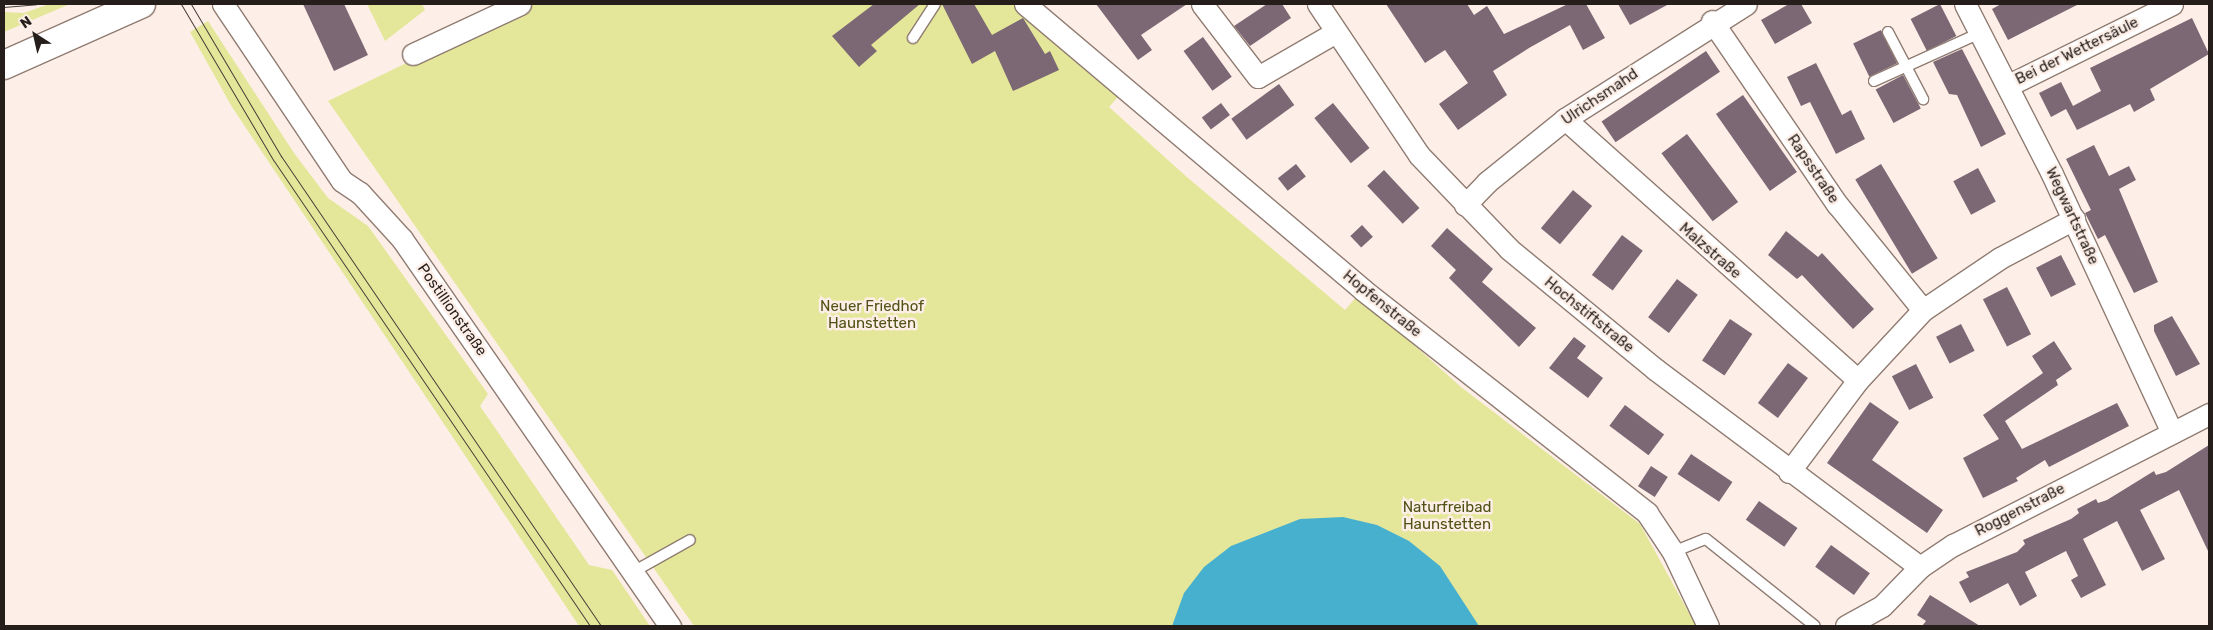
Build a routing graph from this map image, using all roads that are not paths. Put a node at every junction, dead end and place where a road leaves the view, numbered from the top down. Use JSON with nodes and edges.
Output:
{"nodes":[{"id":1,"x":141,"y":4,"type":"edge"},
{"id":2,"x":223,"y":4,"type":"edge"},
{"id":3,"x":520,"y":4,"type":"edge"},
{"id":4,"x":935,"y":4,"type":"edge"},
{"id":5,"x":1025,"y":4,"type":"edge"},
{"id":6,"x":1202,"y":4,"type":"edge"},
{"id":7,"x":1318,"y":4,"type":"edge"},
{"id":8,"x":1746,"y":4,"type":"edge"},
{"id":9,"x":1965,"y":4,"type":"edge"},
{"id":10,"x":2172,"y":4,"type":"edge"},
{"id":11,"x":1712,"y":21,"type":"junction"},
{"id":12,"x":1336,"y":32,"type":"junction"},
{"id":13,"x":1888,"y":32,"type":"dead end"},
{"id":14,"x":1980,"y":33,"type":"junction"},
{"id":15,"x":913,"y":38,"type":"dead end"},
{"id":16,"x":413,"y":54,"type":"dead end"},
{"id":17,"x":4,"y":65,"type":"edge"},
{"id":18,"x":1906,"y":66,"type":"junction"},
{"id":19,"x":1874,"y":81,"type":"dead end"},
{"id":20,"x":2008,"y":85,"type":"junction"},
{"id":21,"x":1923,"y":99,"type":"dead end"},
{"id":22,"x":1565,"y":119,"type":"junction"},
{"id":23,"x":1466,"y":205,"type":"junction"},
{"id":24,"x":2074,"y":219,"type":"junction"},
{"id":25,"x":1923,"y":310,"type":"junction"},
{"id":26,"x":1858,"y":380,"type":"junction"},
{"id":27,"x":2209,"y":414,"type":"edge"},
{"id":28,"x":2172,"y":432,"type":"junction"},
{"id":29,"x":1789,"y":472,"type":"junction"},
{"id":30,"x":690,"y":540,"type":"dead end"},
{"id":31,"x":1673,"y":552,"type":"junction"},
{"id":32,"x":1920,"y":567,"type":"junction"},
{"id":33,"x":633,"y":572,"type":"junction"},
{"id":34,"x":670,"y":626,"type":"edge"},
{"id":35,"x":1708,"y":626,"type":"edge"},
{"id":36,"x":1815,"y":626,"type":"edge"},
{"id":37,"x":1846,"y":626,"type":"edge"}],
"edges":[{"from":1,"to":17,"type":"main road"},
{"from":2,"to":33,"type":"street","name":"Postillionstraße"},
{"from":3,"to":16,"type":"street"},
{"from":4,"to":15,"type":"lane"},
{"from":5,"to":31,"type":"street","name":"Hopfenstraße"},
{"from":6,"to":12,"type":"street"},
{"from":7,"to":12,"type":"street","name":"Hochstiftstraße"},
{"from":8,"to":11,"type":"street","name":"Ulrichsmahd"},
{"from":9,"to":14,"type":"street","name":"Wegwartstraße"},
{"from":10,"to":20,"type":"street","name":"Bei der Wettersäule"},
{"from":11,"to":22,"type":"street","name":"Ulrichsmahd"},
{"from":11,"to":25,"type":"street","name":"Rapsstraße"},
{"from":12,"to":23,"type":"street","name":"Hochstiftstraße"},
{"from":13,"to":18,"type":"lane"},
{"from":14,"to":18,"type":"lane"},
{"from":14,"to":20,"type":"street","name":"Wegwartstraße"},
{"from":18,"to":19,"type":"lane"},
{"from":18,"to":21,"type":"lane"},
{"from":20,"to":24,"type":"street","name":"Wegwartstraße"},
{"from":22,"to":23,"type":"street","name":"Ulrichsmahd"},
{"from":22,"to":26,"type":"street","name":"Malzstraße"},
{"from":23,"to":29,"type":"street","name":"Hochstiftstraße"},
{"from":24,"to":25,"type":"street"},
{"from":24,"to":28,"type":"street","name":"Wegwartstraße"},
{"from":25,"to":26,"type":"street"},
{"from":26,"to":29,"type":"street"},
{"from":27,"to":28,"type":"street","name":"Roggenstraße"},
{"from":28,"to":32,"type":"street","name":"Roggenstraße"},
{"from":29,"to":32,"type":"street","name":"Hochstiftstraße"},
{"from":30,"to":33,"type":"lane"},
{"from":31,"to":35,"type":"street","name":"Hopfenstraße"},
{"from":31,"to":36,"type":"lane"},
{"from":32,"to":37,"type":"street","name":"Roggenstraße"},
{"from":33,"to":34,"type":"street","name":"Postillionstraße"}]}
